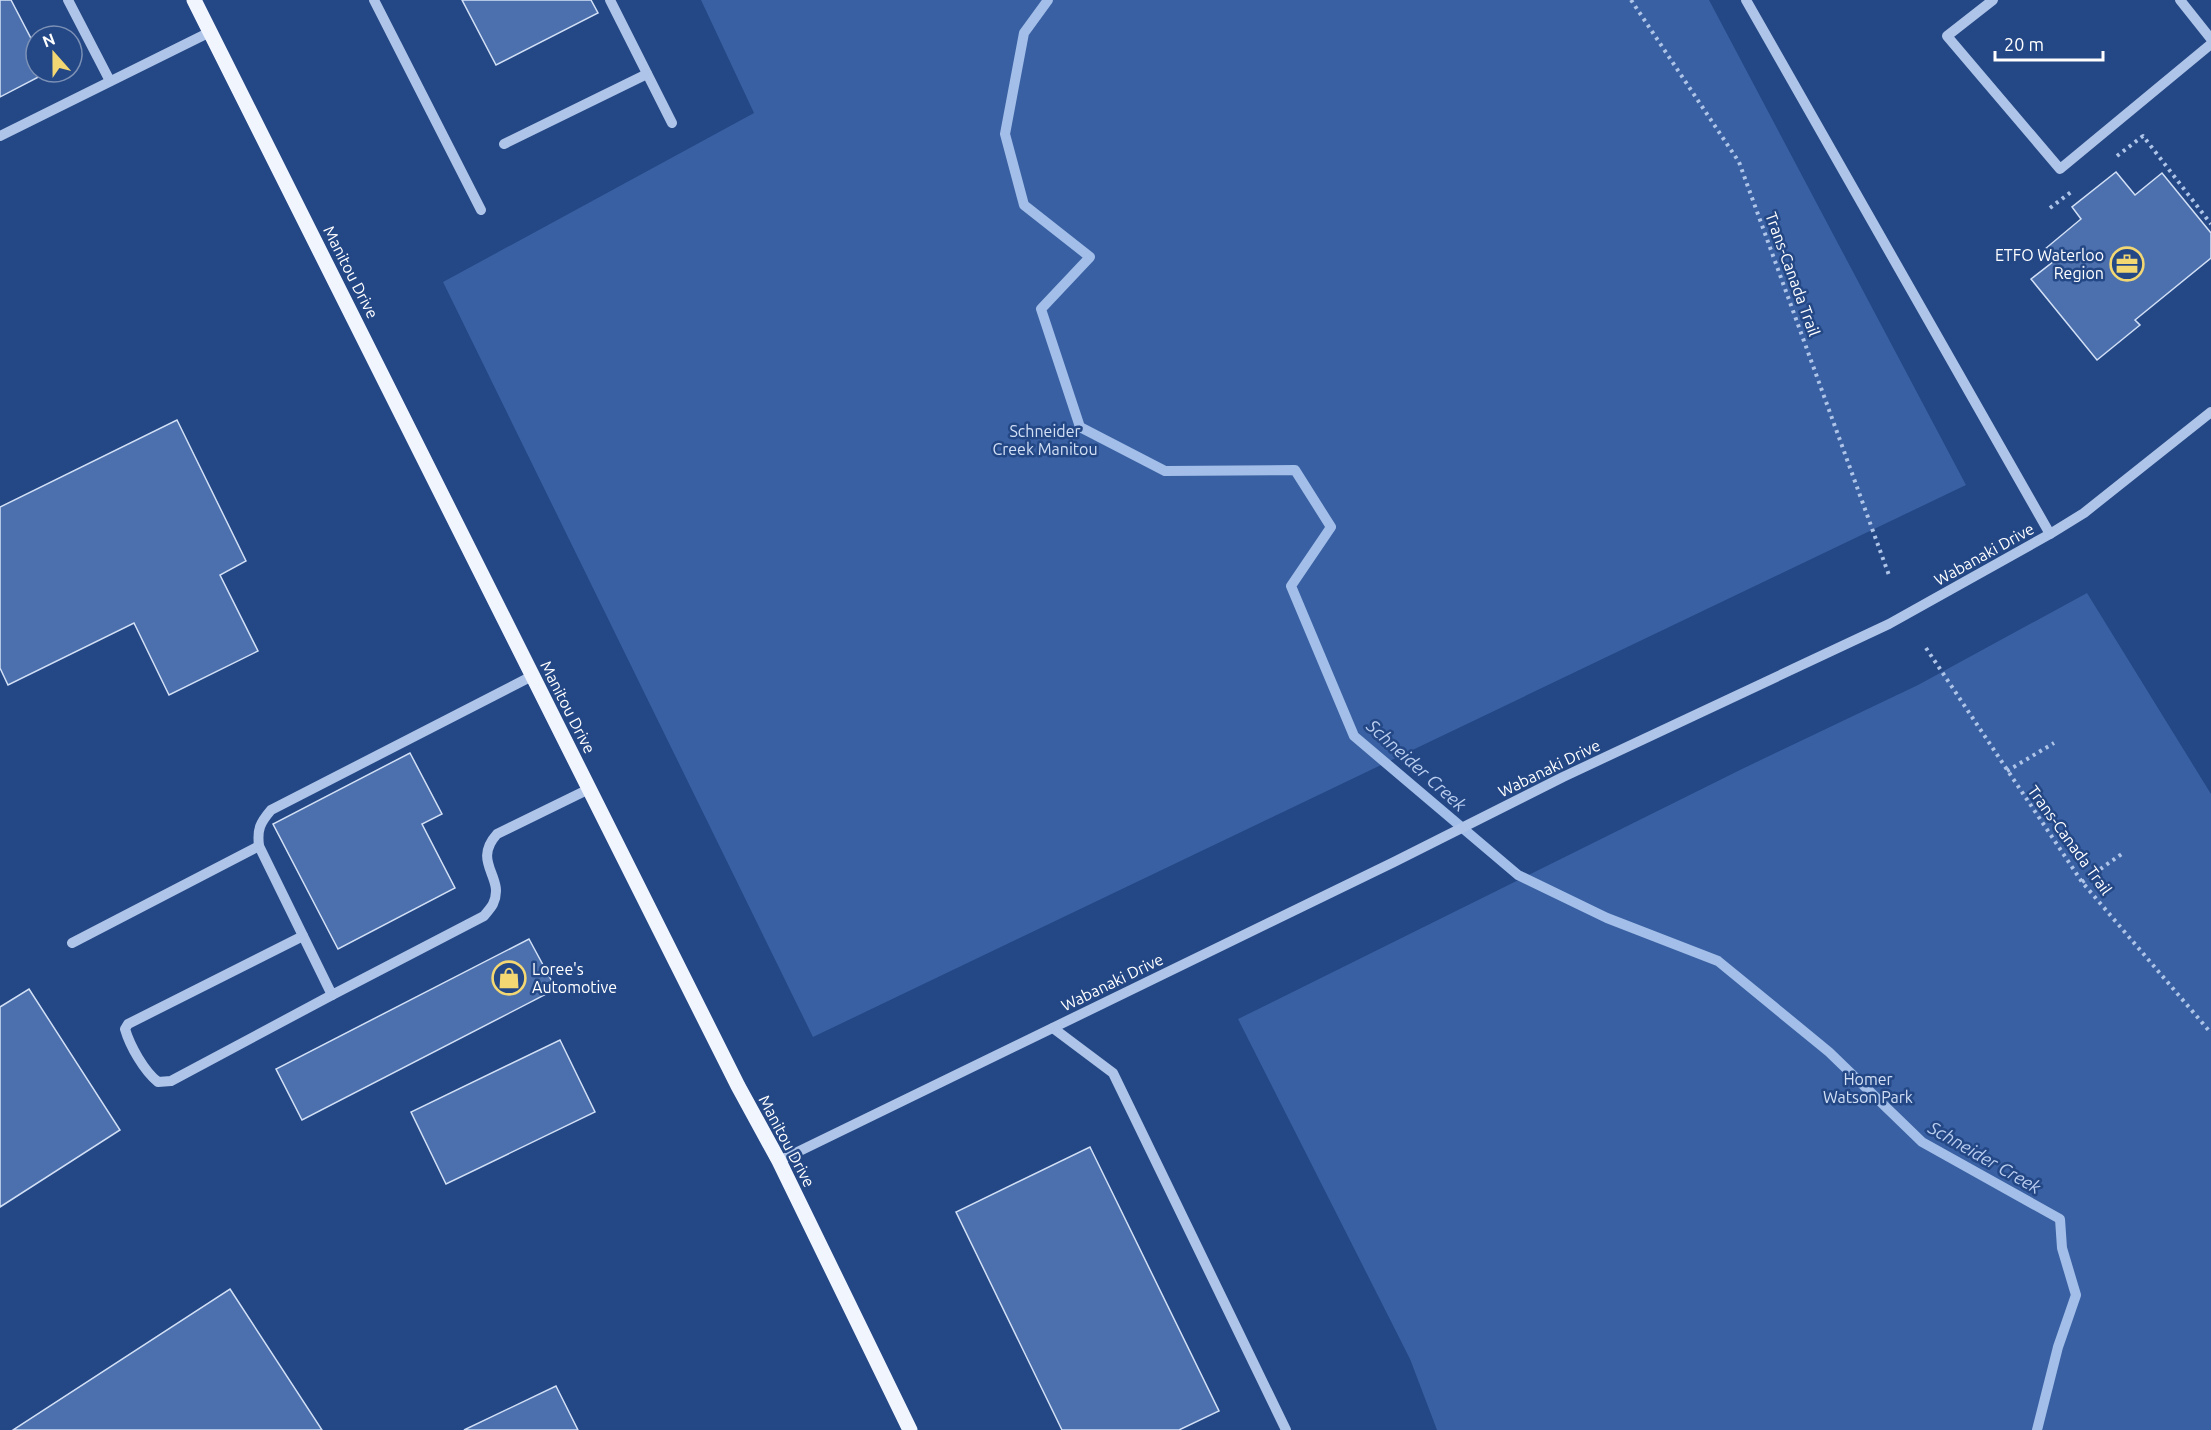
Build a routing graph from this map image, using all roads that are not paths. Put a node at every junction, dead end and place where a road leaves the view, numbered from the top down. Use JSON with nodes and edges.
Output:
{"nodes":[{"id":1,"x":68,"y":0,"type":"edge"},
{"id":2,"x":194,"y":0,"type":"edge"},
{"id":3,"x":374,"y":0,"type":"edge"},
{"id":4,"x":610,"y":0,"type":"edge"},
{"id":5,"x":1746,"y":0,"type":"edge"},
{"id":6,"x":1993,"y":0,"type":"edge"},
{"id":7,"x":2180,"y":0,"type":"edge"},
{"id":8,"x":210,"y":32,"type":"junction"},
{"id":9,"x":2211,"y":39,"type":"edge"},
{"id":10,"x":2211,"y":44,"type":"edge"},
{"id":11,"x":647,"y":74,"type":"junction"},
{"id":12,"x":110,"y":81,"type":"junction"},
{"id":13,"x":672,"y":123,"type":"dead end"},
{"id":14,"x":0,"y":136,"type":"edge"},
{"id":15,"x":504,"y":144,"type":"dead end"},
{"id":16,"x":481,"y":210,"type":"dead end"},
{"id":17,"x":2211,"y":412,"type":"edge"},
{"id":18,"x":2050,"y":534,"type":"junction"},
{"id":19,"x":532,"y":676,"type":"junction"},
{"id":20,"x":589,"y":789,"type":"junction"},
{"id":21,"x":260,"y":846,"type":"junction"},
{"id":22,"x":303,"y":936,"type":"junction"},
{"id":23,"x":72,"y":943,"type":"dead end"},
{"id":24,"x":332,"y":995,"type":"junction"},
{"id":25,"x":1053,"y":1028,"type":"junction"},
{"id":26,"x":779,"y":1161,"type":"junction"},
{"id":27,"x":910,"y":1430,"type":"edge"},
{"id":28,"x":1286,"y":1430,"type":"edge"}],
"edges":[{"from":1,"to":12,"type":"street"},
{"from":2,"to":8,"type":"main road","name":"Manitou Drive"},
{"from":3,"to":16,"type":"street"},
{"from":4,"to":11,"type":"street"},
{"from":5,"to":18,"type":"street"},
{"from":6,"to":10,"type":"street"},
{"from":7,"to":9,"type":"street"},
{"from":8,"to":12,"type":"street"},
{"from":8,"to":19,"type":"main road","name":"Manitou Drive"},
{"from":11,"to":13,"type":"street"},
{"from":11,"to":15,"type":"street"},
{"from":12,"to":14,"type":"street"},
{"from":17,"to":18,"type":"street","name":"Wabanaki Drive"},
{"from":18,"to":25,"type":"street","name":"Wabanaki Drive"},
{"from":19,"to":20,"type":"main road","name":"Manitou Drive"},
{"from":19,"to":21,"type":"street"},
{"from":20,"to":24,"type":"street"},
{"from":20,"to":26,"type":"main road","name":"Manitou Drive"},
{"from":21,"to":22,"type":"street"},
{"from":21,"to":23,"type":"street"},
{"from":22,"to":24,"type":"street"},
{"from":22,"to":24,"type":"street"},
{"from":25,"to":26,"type":"street","name":"Wabanaki Drive"},
{"from":25,"to":28,"type":"street"},
{"from":26,"to":27,"type":"main road","name":"Manitou Drive"}]}
